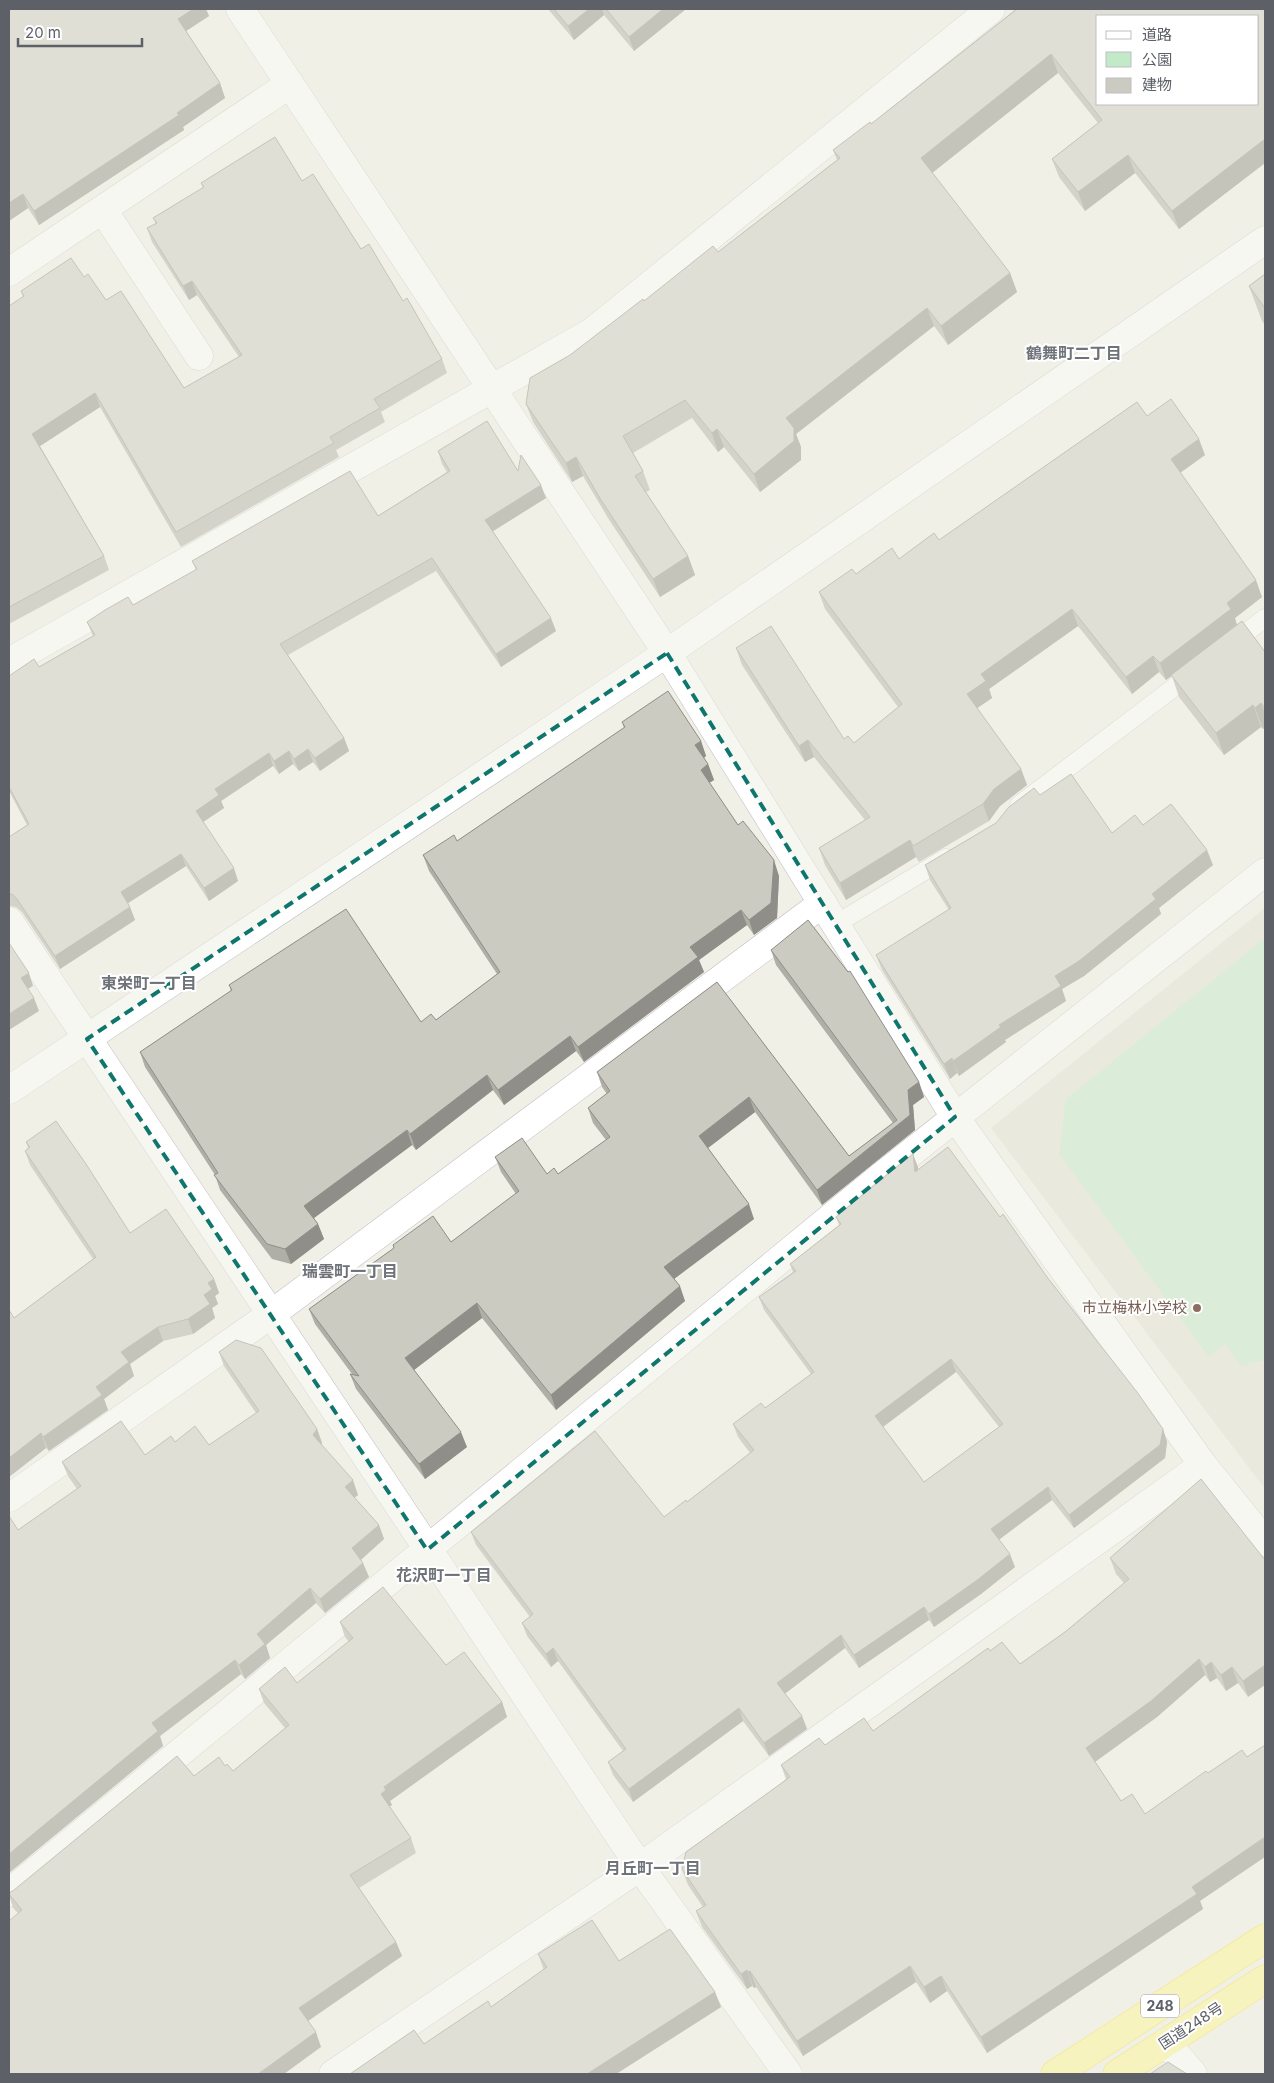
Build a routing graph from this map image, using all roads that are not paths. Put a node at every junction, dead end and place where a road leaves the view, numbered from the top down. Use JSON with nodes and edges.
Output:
{"nodes":[{"id":1,"x":240,"y":9,"type":"edge"},
{"id":2,"x":991,"y":9,"type":"edge"},
{"id":3,"x":290,"y":84,"type":"junction"},
{"id":4,"x":102,"y":210,"type":"junction"},
{"id":5,"x":1265,"y":240,"type":"edge"},
{"id":6,"x":9,"y":272,"type":"edge"},
{"id":7,"x":199,"y":356,"type":"dead end"},
{"id":8,"x":493,"y":390,"type":"junction"},
{"id":9,"x":1265,"y":618,"type":"edge"},
{"id":10,"x":668,"y":653,"type":"junction"},
{"id":11,"x":9,"y":662,"type":"edge"},
{"id":12,"x":1007,"y":814,"type":"edge"},
{"id":13,"x":962,"y":849,"type":"edge"},
{"id":14,"x":1265,"y":872,"type":"edge"},
{"id":15,"x":830,"y":913,"type":"junction"},
{"id":16,"x":9,"y":921,"type":"edge"},
{"id":17,"x":87,"y":1039,"type":"junction"},
{"id":18,"x":9,"y":1090,"type":"edge"},
{"id":19,"x":955,"y":1117,"type":"junction"},
{"id":20,"x":270,"y":1315,"type":"junction"},
{"id":21,"x":1203,"y":1465,"type":"junction"},
{"id":22,"x":9,"y":1498,"type":"edge"},
{"id":23,"x":1265,"y":1542,"type":"edge"},
{"id":24,"x":427,"y":1550,"type":"junction"},
{"id":25,"x":640,"y":1868,"type":"junction"},
{"id":26,"x":9,"y":1893,"type":"edge"},
{"id":27,"x":1265,"y":1938,"type":"edge"},
{"id":28,"x":1265,"y":1978,"type":"edge"},
{"id":29,"x":1166,"y":2042,"type":"junction"},
{"id":30,"x":333,"y":2074,"type":"edge"},
{"id":31,"x":788,"y":2074,"type":"edge"},
{"id":32,"x":1054,"y":2074,"type":"edge"},
{"id":33,"x":1117,"y":2074,"type":"edge"},
{"id":34,"x":1193,"y":2074,"type":"edge"}],
"edges":[{"from":1,"to":3,"type":"street"},
{"from":2,"to":8,"type":"street"},
{"from":3,"to":4,"type":"street"},
{"from":3,"to":8,"type":"street"},
{"from":4,"to":6,"type":"street"},
{"from":4,"to":7,"type":"street"},
{"from":5,"to":10,"type":"street"},
{"from":8,"to":10,"type":"street"},
{"from":8,"to":11,"type":"street"},
{"from":9,"to":12,"type":"lane"},
{"from":10,"to":15,"type":"street"},
{"from":10,"to":17,"type":"street"},
{"from":13,"to":15,"type":"lane"},
{"from":14,"to":19,"type":"street"},
{"from":15,"to":19,"type":"street"},
{"from":15,"to":20,"type":"street"},
{"from":16,"to":17,"type":"street"},
{"from":17,"to":18,"type":"street"},
{"from":17,"to":20,"type":"street"},
{"from":19,"to":21,"type":"street"},
{"from":19,"to":24,"type":"street"},
{"from":20,"to":22,"type":"street"},
{"from":20,"to":24,"type":"street"},
{"from":21,"to":23,"type":"street"},
{"from":21,"to":25,"type":"street"},
{"from":24,"to":25,"type":"street"},
{"from":24,"to":26,"type":"street"},
{"from":25,"to":30,"type":"street"},
{"from":25,"to":31,"type":"street"},
{"from":27,"to":32,"type":"highway","number":"248"},
{"from":28,"to":29,"type":"highway","name":"国道248号","number":"248"},
{"from":29,"to":33,"type":"highway","name":"国道248号","number":"248"},
{"from":29,"to":34,"type":"street"}]}
